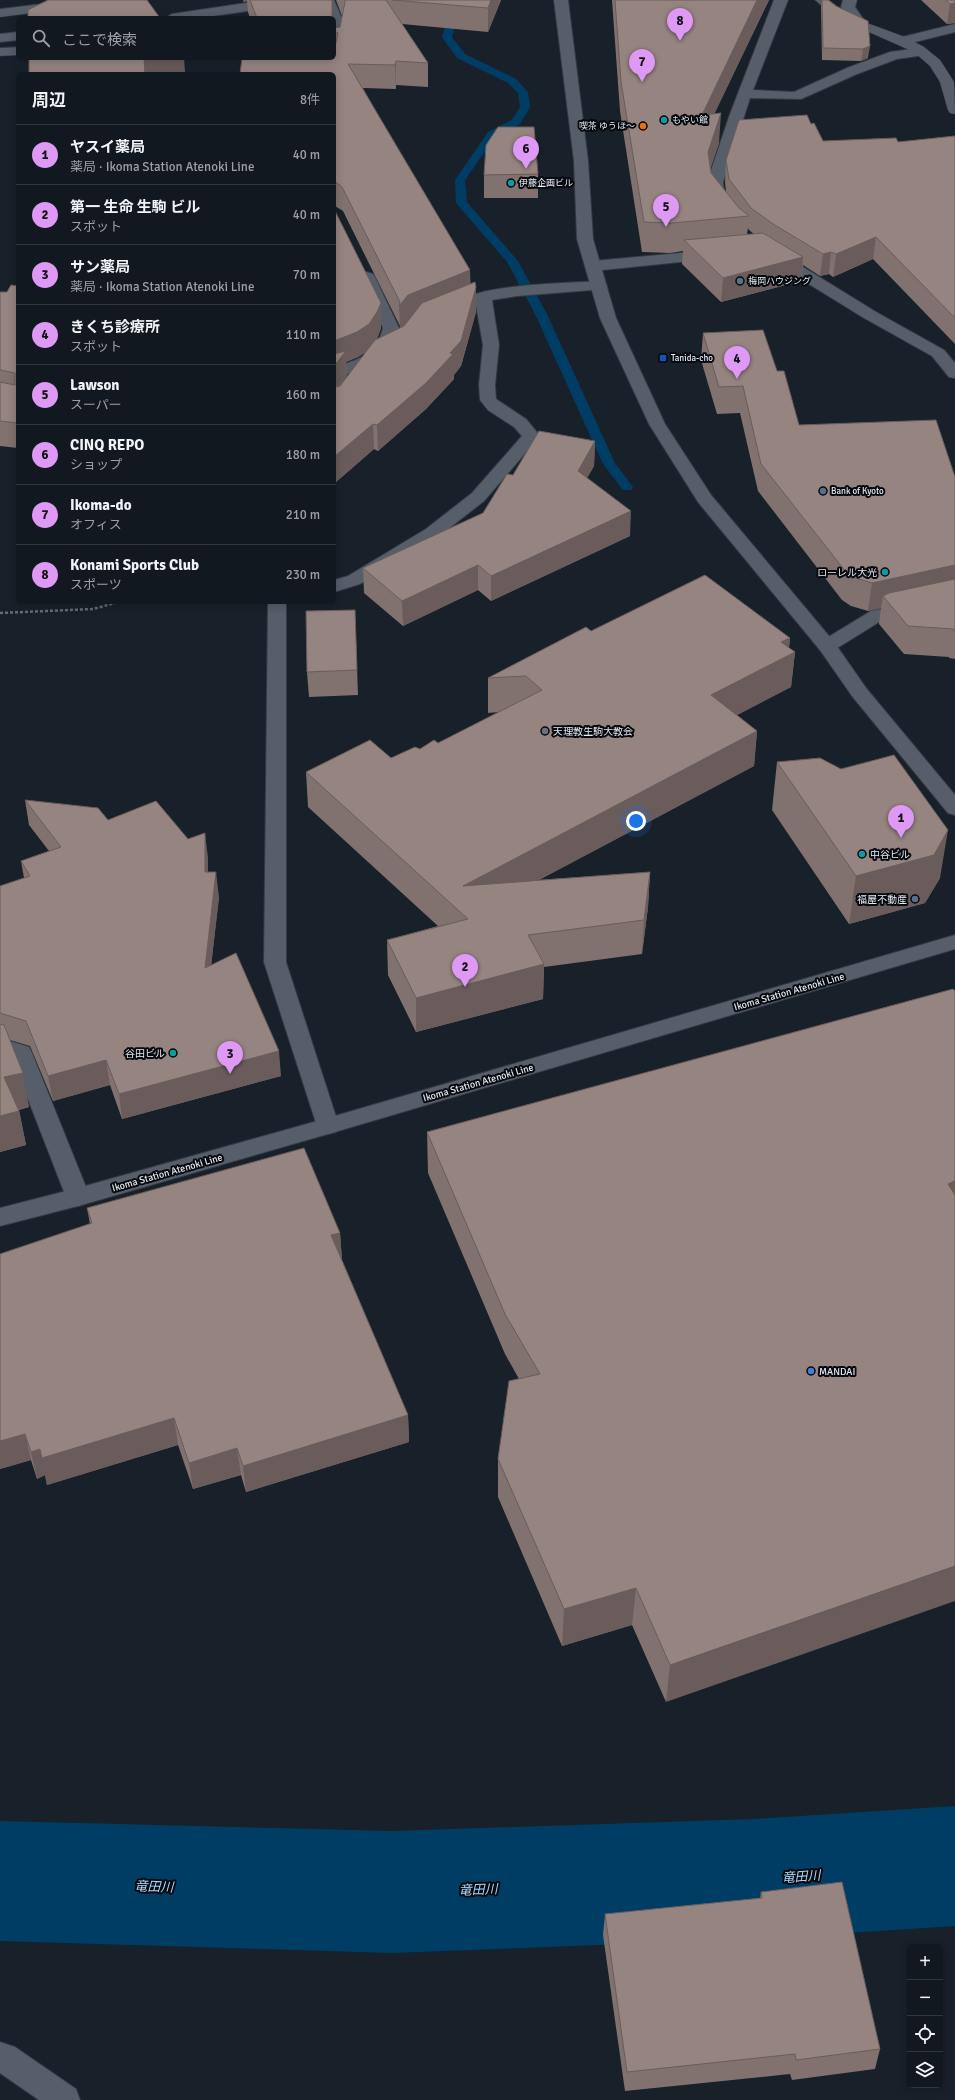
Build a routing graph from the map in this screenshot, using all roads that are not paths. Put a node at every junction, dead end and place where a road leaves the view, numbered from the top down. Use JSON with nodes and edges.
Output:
{"nodes":[{"id":1,"x":104,"y":0,"type":"edge"},
{"id":2,"x":295,"y":0,"type":"edge"},
{"id":3,"x":327,"y":0,"type":"edge"},
{"id":4,"x":561,"y":0,"type":"edge"},
{"id":5,"x":782,"y":0,"type":"edge"},
{"id":6,"x":821,"y":0,"type":"edge"},
{"id":7,"x":850,"y":0,"type":"edge"},
{"id":8,"x":0,"y":13,"type":"edge"},
{"id":9,"x":187,"y":16,"type":"edge"},
{"id":10,"x":334,"y":16,"type":"edge"},
{"id":11,"x":336,"y":21,"type":"edge"},
{"id":12,"x":859,"y":23,"type":"junction"},
{"id":13,"x":955,"y":28,"type":"edge"},
{"id":14,"x":16,"y":36,"type":"edge"},
{"id":15,"x":336,"y":36,"type":"edge"},
{"id":16,"x":0,"y":38,"type":"edge"},
{"id":17,"x":903,"y":41,"type":"junction"},
{"id":18,"x":16,"y":51,"type":"edge"},
{"id":19,"x":0,"y":52,"type":"edge"},
{"id":20,"x":920,"y":52,"type":"junction"},
{"id":21,"x":746,"y":94,"type":"junction"},
{"id":22,"x":955,"y":110,"type":"edge"},
{"id":23,"x":730,"y":218,"type":"edge"},
{"id":24,"x":764,"y":250,"type":"edge"},
{"id":25,"x":726,"y":254,"type":"edge"},
{"id":26,"x":360,"y":263,"type":"edge"},
{"id":27,"x":593,"y":266,"type":"junction"},
{"id":28,"x":599,"y":286,"type":"junction"},
{"id":29,"x":483,"y":297,"type":"junction"},
{"id":30,"x":456,"y":308,"type":"edge"},
{"id":31,"x":402,"y":341,"type":"edge"},
{"id":32,"x":955,"y":345,"type":"edge"},
{"id":33,"x":938,"y":353,"type":"junction"},
{"id":34,"x":372,"y":359,"type":"junction"},
{"id":35,"x":955,"y":372,"type":"edge"},
{"id":36,"x":336,"y":373,"type":"edge"},
{"id":37,"x":351,"y":385,"type":"edge"},
{"id":38,"x":336,"y":585,"type":"edge"},
{"id":39,"x":955,"y":598,"type":"edge"},
{"id":40,"x":277,"y":604,"type":"edge"},
{"id":41,"x":828,"y":646,"type":"junction"},
{"id":42,"x":955,"y":808,"type":"edge"},
{"id":43,"x":955,"y":942,"type":"edge"},
{"id":44,"x":0,"y":1046,"type":"edge"},
{"id":45,"x":328,"y":1126,"type":"junction"},
{"id":46,"x":78,"y":1198,"type":"junction"},
{"id":47,"x":0,"y":1217,"type":"edge"},
{"id":48,"x":0,"y":2057,"type":"edge"},
{"id":49,"x":65,"y":2100,"type":"edge"}],
"edges":[{"from":1,"to":8,"type":"lane"},
{"from":2,"to":9,"type":"street"},
{"from":3,"to":10,"type":"street"},
{"from":4,"to":27,"type":"street"},
{"from":5,"to":21,"type":"street"},
{"from":6,"to":12,"type":"lane"},
{"from":7,"to":12,"type":"street"},
{"from":11,"to":15,"type":"street"},
{"from":12,"to":17,"type":"lane"},
{"from":13,"to":17,"type":"street"},
{"from":14,"to":16,"type":"street"},
{"from":17,"to":20,"type":"lane"},
{"from":18,"to":19,"type":"lane"},
{"from":20,"to":21,"type":"street"},
{"from":20,"to":22,"type":"lane"},
{"from":21,"to":23,"type":"street"},
{"from":24,"to":33,"type":"street"},
{"from":25,"to":27,"type":"street"},
{"from":26,"to":34,"type":"street"},
{"from":27,"to":28,"type":"street"},
{"from":28,"to":29,"type":"street"},
{"from":28,"to":41,"type":"street"},
{"from":29,"to":30,"type":"street"},
{"from":29,"to":38,"type":"street"},
{"from":31,"to":34,"type":"street"},
{"from":32,"to":33,"type":"street"},
{"from":33,"to":35,"type":"street"},
{"from":34,"to":36,"type":"street"},
{"from":34,"to":37,"type":"street"},
{"from":39,"to":41,"type":"street"},
{"from":40,"to":45,"type":"street"},
{"from":41,"to":42,"type":"street"},
{"from":43,"to":45,"type":"street","name":"Ikoma Station Atenoki Line"},
{"from":44,"to":46,"type":"street"},
{"from":45,"to":46,"type":"street","name":"Ikoma Station Atenoki Line"},
{"from":46,"to":47,"type":"street","name":"Ikoma Station Atenoki Line"},
{"from":48,"to":49,"type":"street"}]}
